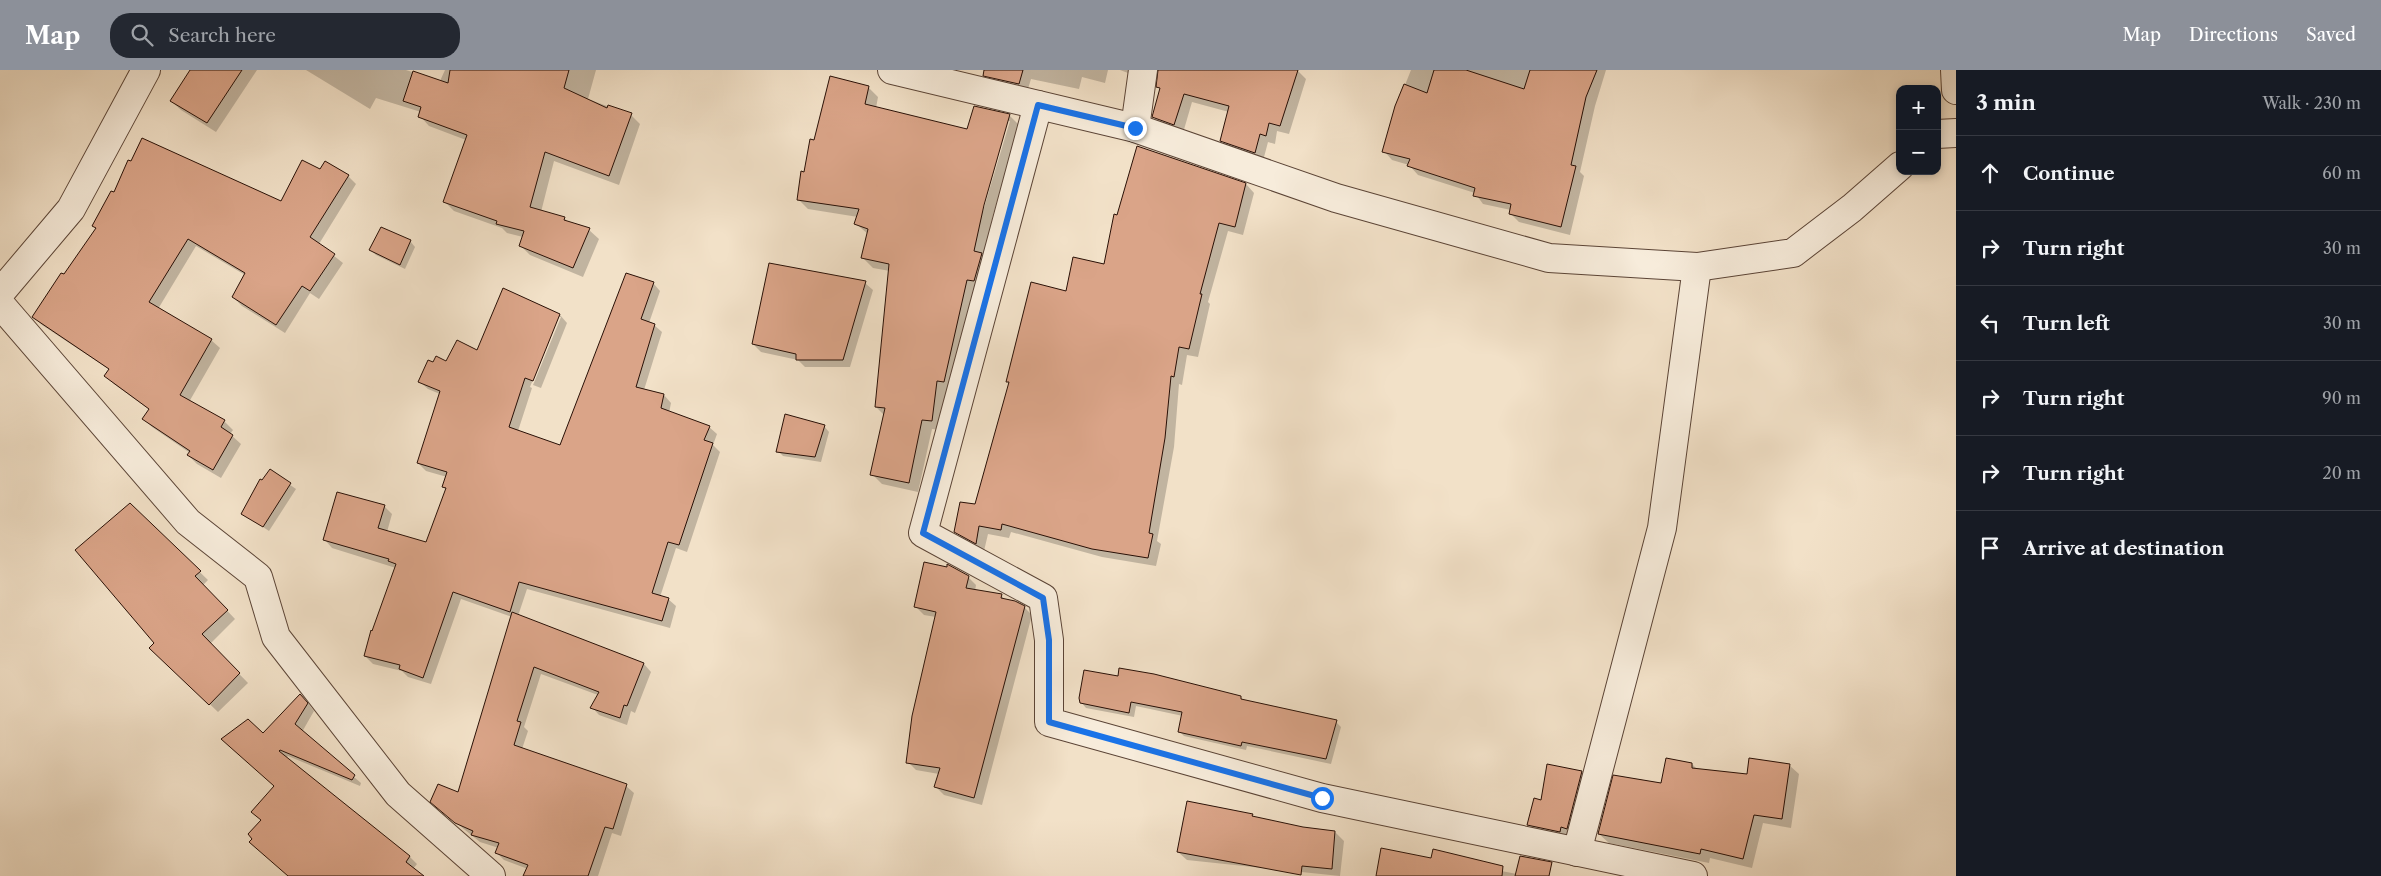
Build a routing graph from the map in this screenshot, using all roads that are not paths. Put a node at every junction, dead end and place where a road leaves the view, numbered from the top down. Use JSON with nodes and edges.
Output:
{"nodes":[{"id":1,"x":146,"y":70,"type":"edge"},
{"id":2,"x":892,"y":70,"type":"edge"},
{"id":3,"x":1143,"y":70,"type":"edge"},
{"id":4,"x":1954,"y":70,"type":"edge"},
{"id":5,"x":1956,"y":90,"type":"edge"},
{"id":6,"x":1038,"y":105,"type":"junction"},
{"id":7,"x":1135,"y":128,"type":"junction"},
{"id":8,"x":1956,"y":133,"type":"edge"},
{"id":9,"x":1941,"y":134,"type":"edge"},
{"id":10,"x":1896,"y":170,"type":"edge"},
{"id":11,"x":1697,"y":267,"type":"junction"},
{"id":12,"x":0,"y":293,"type":"edge"},
{"id":13,"x":0,"y":304,"type":"edge"},
{"id":14,"x":1577,"y":852,"type":"junction"},
{"id":15,"x":491,"y":876,"type":"edge"},
{"id":16,"x":1693,"y":876,"type":"edge"}],
"edges":[{"from":1,"to":12,"type":"street"},
{"from":2,"to":6,"type":"street"},
{"from":3,"to":7,"type":"street"},
{"from":4,"to":5,"type":"street"},
{"from":6,"to":7,"type":"street"},
{"from":6,"to":14,"type":"street"},
{"from":7,"to":11,"type":"street"},
{"from":8,"to":9,"type":"street"},
{"from":10,"to":11,"type":"street"},
{"from":11,"to":14,"type":"street"},
{"from":13,"to":15,"type":"street"},
{"from":14,"to":16,"type":"street"}]}
